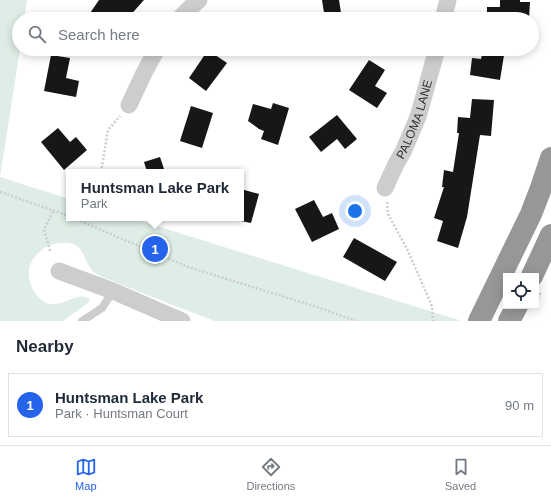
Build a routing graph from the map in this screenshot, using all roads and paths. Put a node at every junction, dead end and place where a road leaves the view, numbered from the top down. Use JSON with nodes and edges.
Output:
{"nodes":[{"id":1,"x":199,"y":0,"type":"edge"},
{"id":2,"x":448,"y":0,"type":"edge"},
{"id":3,"x":186,"y":12,"type":"edge"},
{"id":4,"x":445,"y":12,"type":"edge"},
{"id":5,"x":153,"y":56,"type":"edge"},
{"id":6,"x":435,"y":56,"type":"edge"},
{"id":7,"x":129,"y":105,"type":"joint"},
{"id":8,"x":551,"y":158,"type":"edge"},
{"id":9,"x":102,"y":169,"type":"edge"},
{"id":10,"x":385,"y":188,"type":"joint"},
{"id":11,"x":0,"y":192,"type":"edge"},
{"id":12,"x":53,"y":211,"type":"junction"},
{"id":13,"x":66,"y":214,"type":"edge"},
{"id":14,"x":80,"y":221,"type":"edge"},
{"id":15,"x":551,"y":235,"type":"edge"},
{"id":16,"x":50,"y":251,"type":"dead end"},
{"id":17,"x":59,"y":271,"type":"dead end"},
{"id":18,"x":533,"y":273,"type":"edge"},
{"id":19,"x":113,"y":291,"type":"junction"},
{"id":20,"x":515,"y":309,"type":"edge"},
{"id":21,"x":82,"y":321,"type":"edge"},
{"id":22,"x":182,"y":321,"type":"edge"},
{"id":23,"x":356,"y":321,"type":"edge"},
{"id":24,"x":433,"y":321,"type":"edge"},
{"id":25,"x":479,"y":321,"type":"edge"},
{"id":26,"x":509,"y":321,"type":"edge"}],
"edges":[{"from":1,"to":3,"type":"street"},
{"from":2,"to":4,"type":"street"},
{"from":5,"to":7,"type":"street"},
{"from":6,"to":10,"type":"street","name":"PALOMA LANE"},
{"from":7,"to":9,"type":"path"},
{"from":8,"to":25,"type":"highway"},
{"from":10,"to":24,"type":"path"},
{"from":11,"to":12,"type":"path"},
{"from":12,"to":13,"type":"path"},
{"from":12,"to":16,"type":"path"},
{"from":14,"to":23,"type":"path"},
{"from":15,"to":18,"type":"highway"},
{"from":17,"to":19,"type":"street"},
{"from":19,"to":21,"type":"lane"},
{"from":19,"to":22,"type":"street"},
{"from":20,"to":26,"type":"highway"}]}
